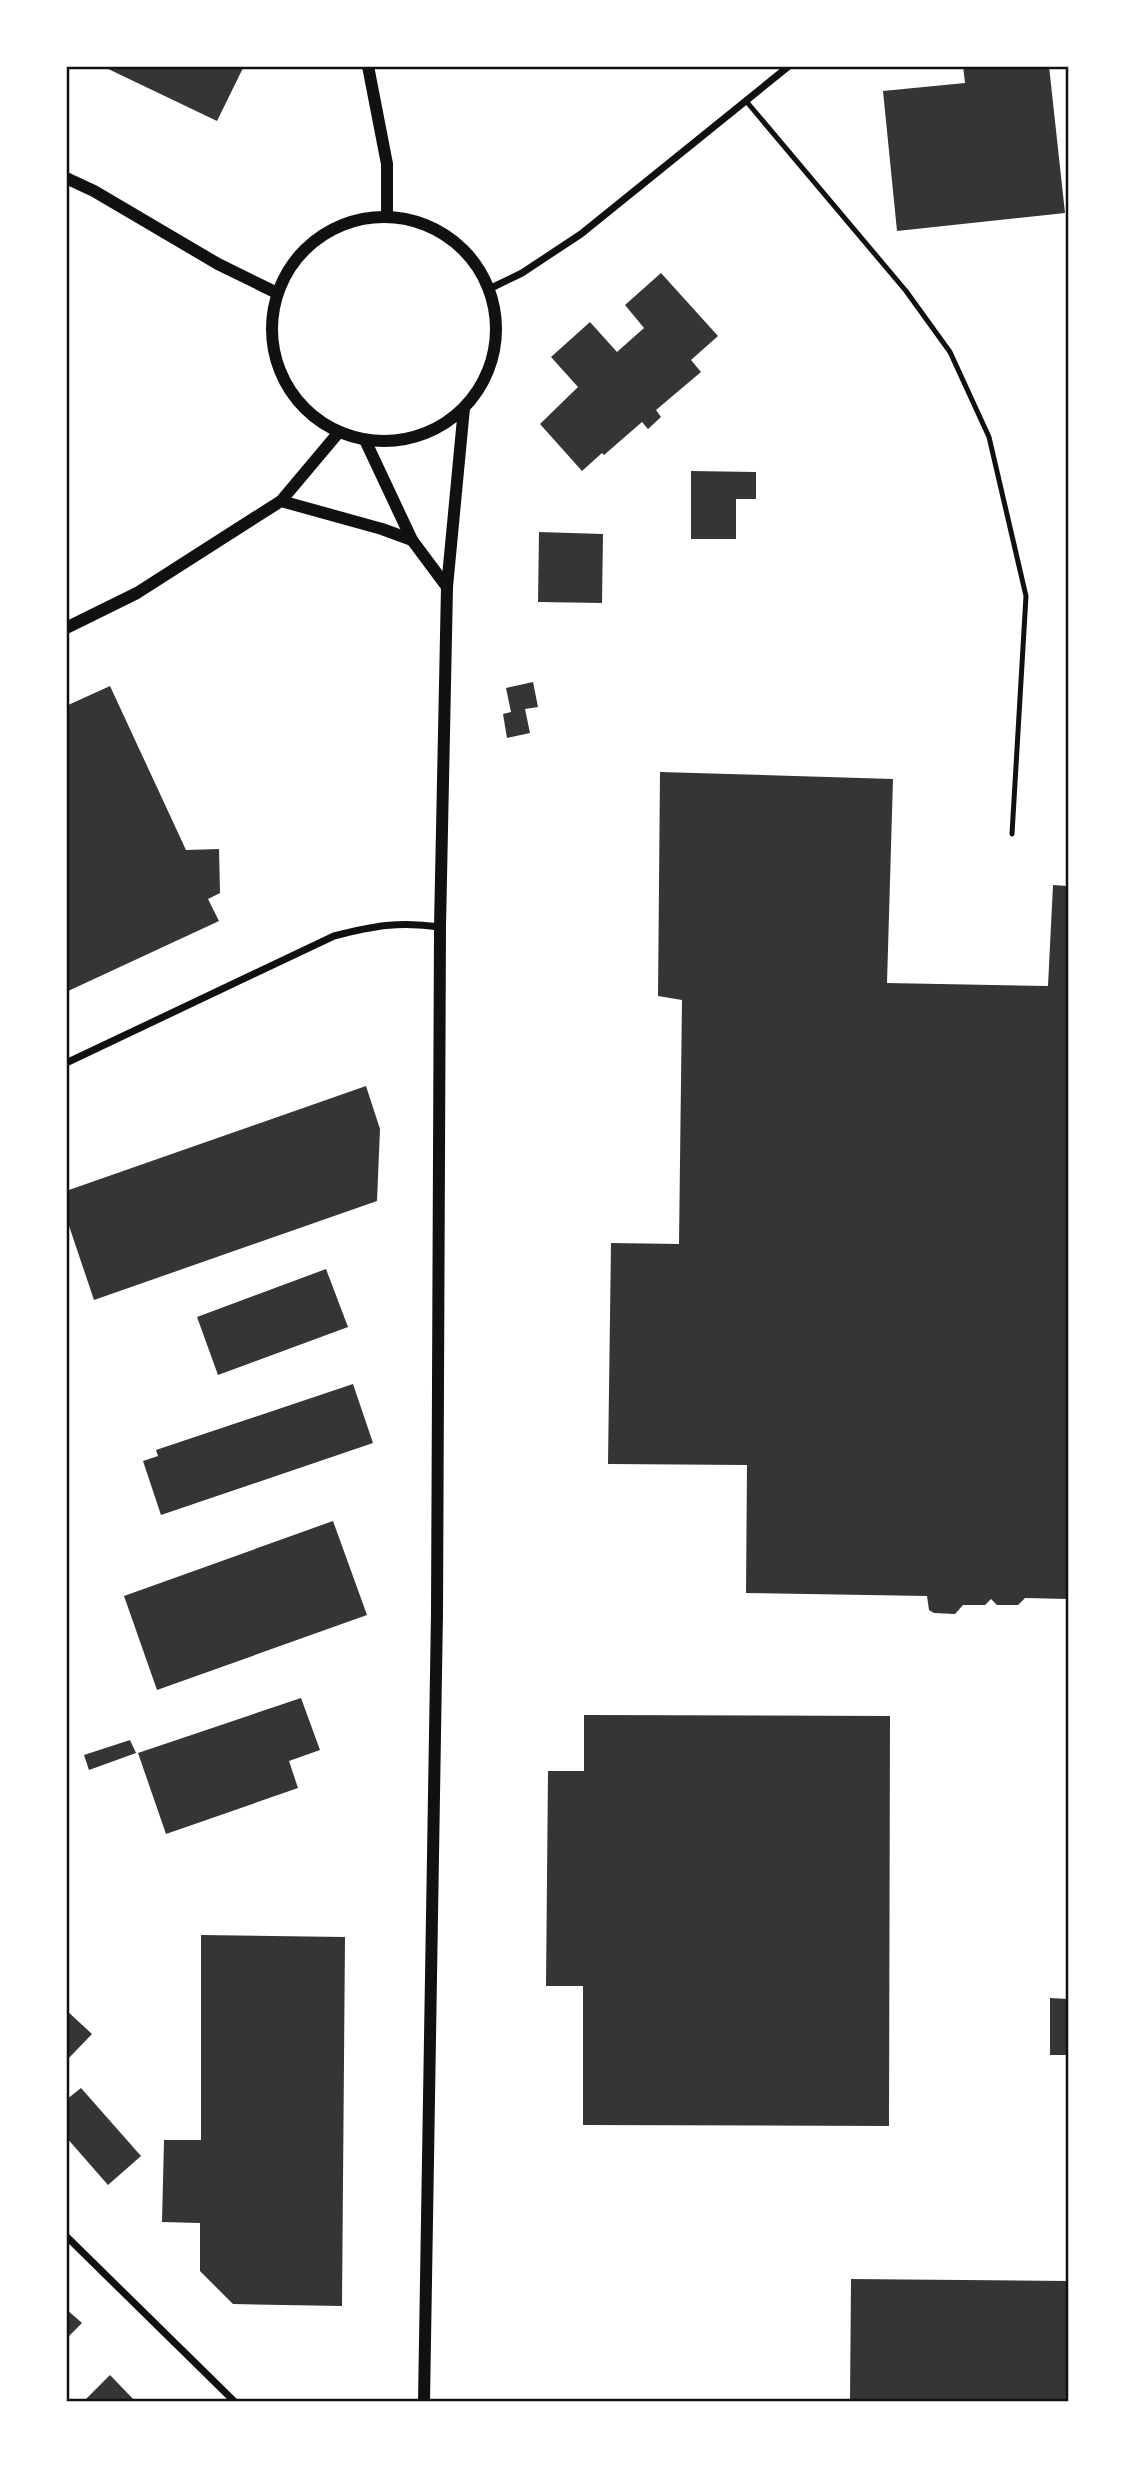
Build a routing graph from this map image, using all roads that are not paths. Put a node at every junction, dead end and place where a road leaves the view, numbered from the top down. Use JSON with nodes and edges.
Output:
{"nodes":[{"id":1,"x":368,"y":66,"type":"edge"},
{"id":2,"x":789,"y":66,"type":"edge"},
{"id":3,"x":746,"y":101,"type":"junction"},
{"id":4,"x":66,"y":178,"type":"edge"},
{"id":5,"x":387,"y":215,"type":"junction"},
{"id":6,"x":489,"y":289,"type":"junction"},
{"id":7,"x":277,"y":293,"type":"junction"},
{"id":8,"x":464,"y":408,"type":"junction"},
{"id":9,"x":340,"y":432,"type":"junction"},
{"id":10,"x":365,"y":440,"type":"junction"},
{"id":11,"x":281,"y":501,"type":"junction"},
{"id":12,"x":412,"y":540,"type":"junction"},
{"id":13,"x":446,"y":587,"type":"junction"},
{"id":14,"x":66,"y":628,"type":"edge"},
{"id":15,"x":1013,"y":834,"type":"dead end"},
{"id":16,"x":440,"y":927,"type":"junction"},
{"id":17,"x":66,"y":1063,"type":"edge"},
{"id":18,"x":66,"y":2236,"type":"edge"},
{"id":19,"x":235,"y":2402,"type":"edge"},
{"id":20,"x":424,"y":2402,"type":"edge"}],
"edges":[{"from":1,"to":5,"type":"street"},
{"from":2,"to":3,"type":"street"},
{"from":3,"to":6,"type":"street"},
{"from":3,"to":15,"type":"lane"},
{"from":4,"to":7,"type":"street"},
{"from":5,"to":6,"type":"street"},
{"from":5,"to":7,"type":"street"},
{"from":6,"to":8,"type":"street"},
{"from":7,"to":9,"type":"street"},
{"from":8,"to":10,"type":"street"},
{"from":8,"to":13,"type":"street"},
{"from":9,"to":10,"type":"street"},
{"from":9,"to":11,"type":"street"},
{"from":10,"to":12,"type":"street"},
{"from":11,"to":12,"type":"street"},
{"from":11,"to":14,"type":"street"},
{"from":12,"to":13,"type":"street"},
{"from":13,"to":16,"type":"street"},
{"from":16,"to":17,"type":"street"},
{"from":16,"to":20,"type":"street"},
{"from":18,"to":19,"type":"street"}]}
